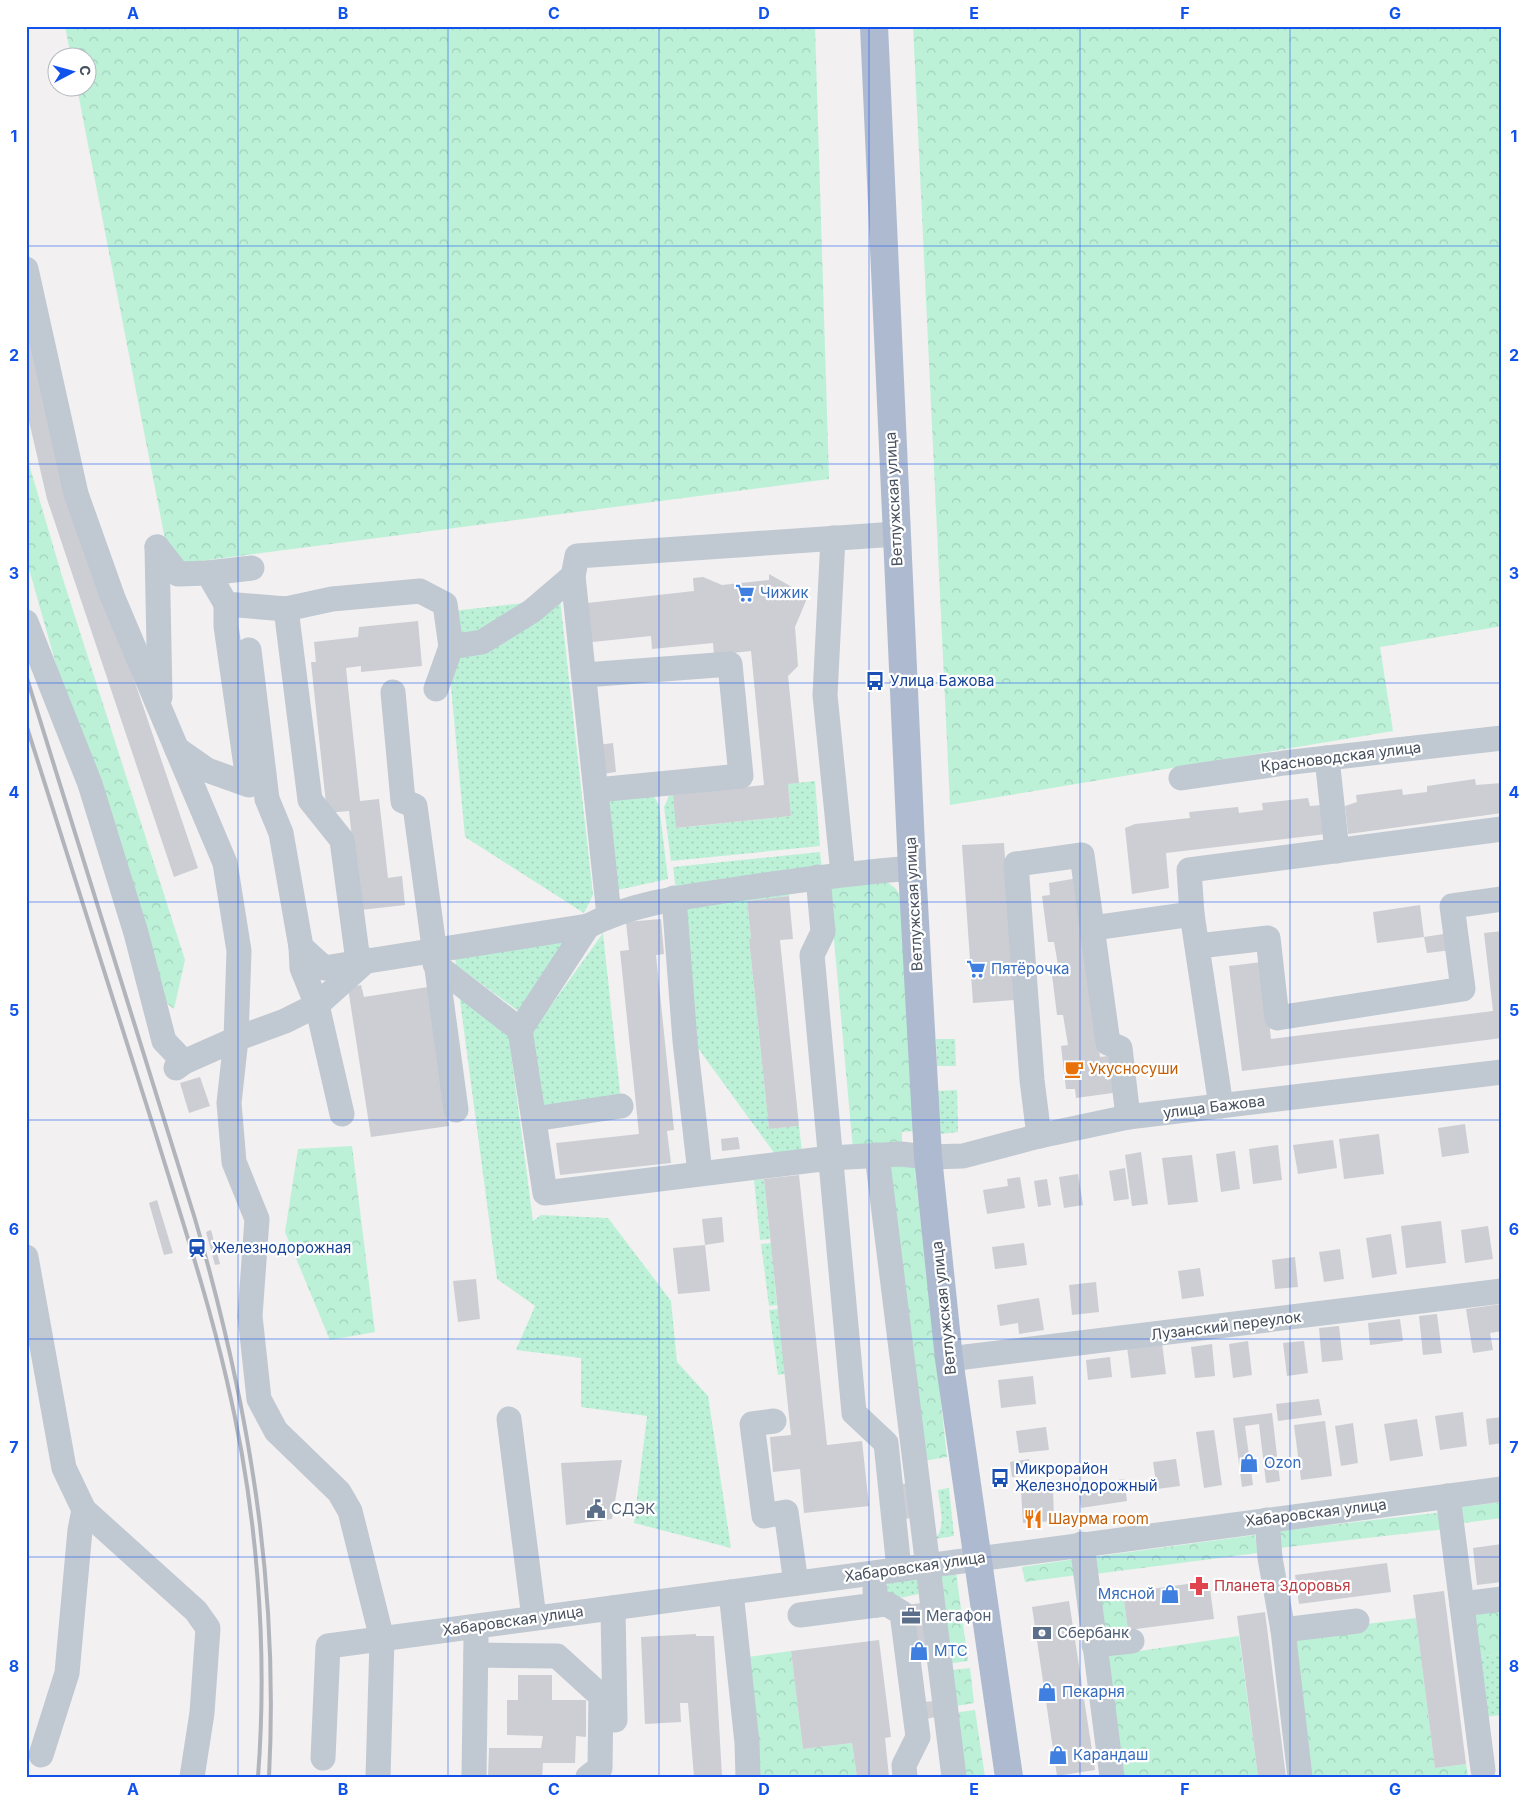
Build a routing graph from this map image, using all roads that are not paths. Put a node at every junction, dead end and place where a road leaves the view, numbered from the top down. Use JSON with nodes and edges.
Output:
{"nodes":[{"id":1,"x":874,"y":26,"type":"edge"},
{"id":2,"x":26,"y":269,"type":"edge"},
{"id":3,"x":896,"y":534,"type":"junction"},
{"id":4,"x":833,"y":538,"type":"junction"},
{"id":5,"x":252,"y":568,"type":"dead end"},
{"id":6,"x":208,"y":573,"type":"junction"},
{"id":7,"x":573,"y":576,"type":"junction"},
{"id":8,"x":226,"y":604,"type":"junction"},
{"id":9,"x":286,"y":609,"type":"junction"},
{"id":10,"x":26,"y":622,"type":"edge"},
{"id":11,"x":451,"y":647,"type":"junction"},
{"id":12,"x":249,"y":650,"type":"dead end"},
{"id":13,"x":585,"y":675,"type":"junction"},
{"id":14,"x":436,"y":689,"type":"dead end"},
{"id":15,"x":393,"y":692,"type":"dead end"},
{"id":16,"x":161,"y":711,"type":"junction"},
{"id":17,"x":1502,"y":738,"type":"edge"},
{"id":18,"x":177,"y":749,"type":"junction"},
{"id":19,"x":1327,"y":758,"type":"junction"},
{"id":20,"x":1181,"y":778,"type":"dead end"},
{"id":21,"x":597,"y":790,"type":"junction"},
{"id":22,"x":258,"y":792,"type":"junction"},
{"id":23,"x":1502,"y":829,"type":"edge"},
{"id":24,"x":1337,"y":851,"type":"junction"},
{"id":25,"x":912,"y":868,"type":"junction"},
{"id":26,"x":842,"y":874,"type":"junction"},
{"id":27,"x":818,"y":877,"type":"junction"},
{"id":28,"x":674,"y":898,"type":"junction"},
{"id":29,"x":1502,"y":899,"type":"edge"},
{"id":30,"x":1192,"y":914,"type":"junction"},
{"id":31,"x":598,"y":920,"type":"junction"},
{"id":32,"x":1093,"y":928,"type":"junction"},
{"id":33,"x":1198,"y":946,"type":"junction"},
{"id":34,"x":301,"y":947,"type":"junction"},
{"id":35,"x":434,"y":956,"type":"junction"},
{"id":36,"x":363,"y":961,"type":"junction"},
{"id":37,"x":316,"y":1005,"type":"junction"},
{"id":38,"x":520,"y":1030,"type":"junction"},
{"id":39,"x":236,"y":1039,"type":"junction"},
{"id":40,"x":1502,"y":1072,"type":"edge"},
{"id":41,"x":620,"y":1106,"type":"dead end"},
{"id":42,"x":1221,"y":1106,"type":"junction"},
{"id":43,"x":456,"y":1110,"type":"dead end"},
{"id":44,"x":342,"y":1114,"type":"dead end"},
{"id":45,"x":1128,"y":1117,"type":"junction"},
{"id":46,"x":534,"y":1119,"type":"junction"},
{"id":47,"x":1039,"y":1136,"type":"junction"},
{"id":48,"x":876,"y":1155,"type":"junction"},
{"id":49,"x":928,"y":1157,"type":"junction"},
{"id":50,"x":830,"y":1158,"type":"junction"},
{"id":51,"x":700,"y":1173,"type":"junction"},
{"id":52,"x":26,"y":1257,"type":"edge"},
{"id":53,"x":1502,"y":1291,"type":"edge"},
{"id":54,"x":950,"y":1359,"type":"junction"},
{"id":55,"x":508,"y":1419,"type":"dead end"},
{"id":56,"x":774,"y":1421,"type":"dead end"},
{"id":57,"x":1502,"y":1489,"type":"edge"},
{"id":58,"x":1448,"y":1496,"type":"junction"},
{"id":59,"x":84,"y":1510,"type":"junction"},
{"id":60,"x":1267,"y":1520,"type":"junction"},
{"id":61,"x":1082,"y":1544,"type":"junction"},
{"id":62,"x":976,"y":1558,"type":"junction"},
{"id":63,"x":927,"y":1566,"type":"junction"},
{"id":64,"x":899,"y":1569,"type":"junction"},
{"id":65,"x":873,"y":1573,"type":"junction"},
{"id":66,"x":796,"y":1583,"type":"junction"},
{"id":67,"x":731,"y":1592,"type":"junction"},
{"id":68,"x":1502,"y":1599,"type":"edge"},
{"id":69,"x":1462,"y":1604,"type":"junction"},
{"id":70,"x":876,"y":1605,"type":"junction"},
{"id":71,"x":613,"y":1608,"type":"junction"},
{"id":72,"x":800,"y":1615,"type":"dead end"},
{"id":73,"x":534,"y":1618,"type":"junction"},
{"id":74,"x":1357,"y":1621,"type":"dead end"},
{"id":75,"x":477,"y":1626,"type":"junction"},
{"id":76,"x":1283,"y":1630,"type":"junction"},
{"id":77,"x":382,"y":1639,"type":"junction"},
{"id":78,"x":1132,"y":1641,"type":"dead end"},
{"id":79,"x":1094,"y":1645,"type":"junction"},
{"id":80,"x":476,"y":1655,"type":"junction"},
{"id":81,"x":616,"y":1724,"type":"dead end"},
{"id":82,"x":41,"y":1755,"type":"dead end"},
{"id":83,"x":323,"y":1758,"type":"dead end"},
{"id":84,"x":1483,"y":1770,"type":"dead end"},
{"id":85,"x":192,"y":1777,"type":"edge"},
{"id":86,"x":378,"y":1777,"type":"edge"},
{"id":87,"x":474,"y":1777,"type":"edge"},
{"id":88,"x":588,"y":1777,"type":"edge"},
{"id":89,"x":748,"y":1777,"type":"edge"},
{"id":90,"x":905,"y":1777,"type":"edge"},
{"id":91,"x":954,"y":1777,"type":"edge"},
{"id":92,"x":1008,"y":1777,"type":"edge"},
{"id":93,"x":1112,"y":1777,"type":"edge"},
{"id":94,"x":1300,"y":1777,"type":"edge"}],
"edges":[{"from":1,"to":3,"type":"main road","name":"Ветлужская улица"},
{"from":2,"to":16,"type":"street"},
{"from":3,"to":4,"type":"street"},
{"from":3,"to":25,"type":"main road","name":"Ветлужская улица"},
{"from":4,"to":7,"type":"street"},
{"from":4,"to":26,"type":"street"},
{"from":5,"to":6,"type":"street"},
{"from":6,"to":8,"type":"street"},
{"from":6,"to":16,"type":"street"},
{"from":7,"to":11,"type":"street"},
{"from":7,"to":13,"type":"street"},
{"from":8,"to":9,"type":"street"},
{"from":8,"to":22,"type":"street"},
{"from":9,"to":11,"type":"street"},
{"from":9,"to":36,"type":"street"},
{"from":10,"to":39,"type":"street"},
{"from":11,"to":14,"type":"street"},
{"from":12,"to":22,"type":"street"},
{"from":13,"to":21,"type":"street"},
{"from":13,"to":21,"type":"street"},
{"from":15,"to":35,"type":"street"},
{"from":16,"to":18,"type":"street"},
{"from":17,"to":19,"type":"street","name":"Красноводская улица"},
{"from":18,"to":22,"type":"street"},
{"from":18,"to":39,"type":"street"},
{"from":19,"to":20,"type":"street","name":"Красноводская улица"},
{"from":19,"to":24,"type":"street"},
{"from":21,"to":31,"type":"street"},
{"from":22,"to":34,"type":"street"},
{"from":23,"to":24,"type":"street"},
{"from":24,"to":30,"type":"street"},
{"from":25,"to":26,"type":"street"},
{"from":25,"to":49,"type":"main road","name":"Ветлужская улица"},
{"from":26,"to":27,"type":"street"},
{"from":27,"to":28,"type":"street"},
{"from":27,"to":50,"type":"street"},
{"from":28,"to":31,"type":"street"},
{"from":28,"to":51,"type":"street"},
{"from":29,"to":33,"type":"street"},
{"from":30,"to":32,"type":"street"},
{"from":30,"to":33,"type":"street"},
{"from":31,"to":35,"type":"street"},
{"from":31,"to":38,"type":"street"},
{"from":32,"to":45,"type":"street"},
{"from":32,"to":47,"type":"street"},
{"from":33,"to":42,"type":"street"},
{"from":34,"to":36,"type":"street"},
{"from":34,"to":37,"type":"street"},
{"from":35,"to":36,"type":"street"},
{"from":35,"to":38,"type":"street"},
{"from":35,"to":43,"type":"street"},
{"from":36,"to":37,"type":"street"},
{"from":37,"to":39,"type":"street"},
{"from":37,"to":44,"type":"street"},
{"from":38,"to":46,"type":"street"},
{"from":39,"to":77,"type":"street"},
{"from":40,"to":42,"type":"street","name":"улица Бажова"},
{"from":41,"to":46,"type":"street"},
{"from":42,"to":45,"type":"street","name":"улица Бажова"},
{"from":45,"to":47,"type":"street","name":"улица Бажова"},
{"from":46,"to":51,"type":"street","name":"улица Бажова"},
{"from":47,"to":49,"type":"street","name":"улица Бажова"},
{"from":48,"to":49,"type":"street","name":"улица Бажова"},
{"from":48,"to":50,"type":"street","name":"улица Бажова"},
{"from":48,"to":63,"type":"street"},
{"from":49,"to":54,"type":"main road","name":"Ветлужская улица"},
{"from":50,"to":51,"type":"street","name":"улица Бажова"},
{"from":50,"to":64,"type":"street"},
{"from":52,"to":59,"type":"street"},
{"from":53,"to":54,"type":"street","name":"Лузанский переулок"},
{"from":54,"to":62,"type":"main road","name":"Ветлужская улица"},
{"from":55,"to":73,"type":"street"},
{"from":56,"to":66,"type":"street"},
{"from":57,"to":58,"type":"street","name":"Хабаровская улица"},
{"from":58,"to":60,"type":"street","name":"Хабаровская улица"},
{"from":58,"to":69,"type":"street"},
{"from":59,"to":82,"type":"street"},
{"from":59,"to":85,"type":"street"},
{"from":60,"to":61,"type":"street","name":"Хабаровская улица"},
{"from":60,"to":76,"type":"street"},
{"from":61,"to":62,"type":"street","name":"Хабаровская улица"},
{"from":61,"to":79,"type":"street"},
{"from":62,"to":63,"type":"street","name":"Хабаровская улица"},
{"from":62,"to":92,"type":"main road","name":"Ветлужская улица"},
{"from":63,"to":64,"type":"street","name":"Хабаровская улица"},
{"from":63,"to":91,"type":"street"},
{"from":64,"to":65,"type":"street","name":"Хабаровская улица"},
{"from":65,"to":66,"type":"street","name":"Хабаровская улица"},
{"from":65,"to":70,"type":"street"},
{"from":66,"to":67,"type":"street","name":"Хабаровская улица"},
{"from":67,"to":71,"type":"street","name":"Хабаровская улица"},
{"from":67,"to":89,"type":"street"},
{"from":68,"to":69,"type":"street"},
{"from":69,"to":84,"type":"street"},
{"from":70,"to":72,"type":"street"},
{"from":70,"to":90,"type":"street"},
{"from":71,"to":73,"type":"street","name":"Хабаровская улица"},
{"from":71,"to":81,"type":"street"},
{"from":73,"to":75,"type":"street","name":"Хабаровская улица"},
{"from":74,"to":76,"type":"street"},
{"from":75,"to":77,"type":"street","name":"Хабаровская улица"},
{"from":75,"to":80,"type":"street"},
{"from":76,"to":94,"type":"street"},
{"from":77,"to":83,"type":"street","name":"Хабаровская улица"},
{"from":77,"to":86,"type":"street"},
{"from":78,"to":79,"type":"street"},
{"from":79,"to":93,"type":"street"},
{"from":80,"to":87,"type":"street"},
{"from":80,"to":88,"type":"street"}]}
